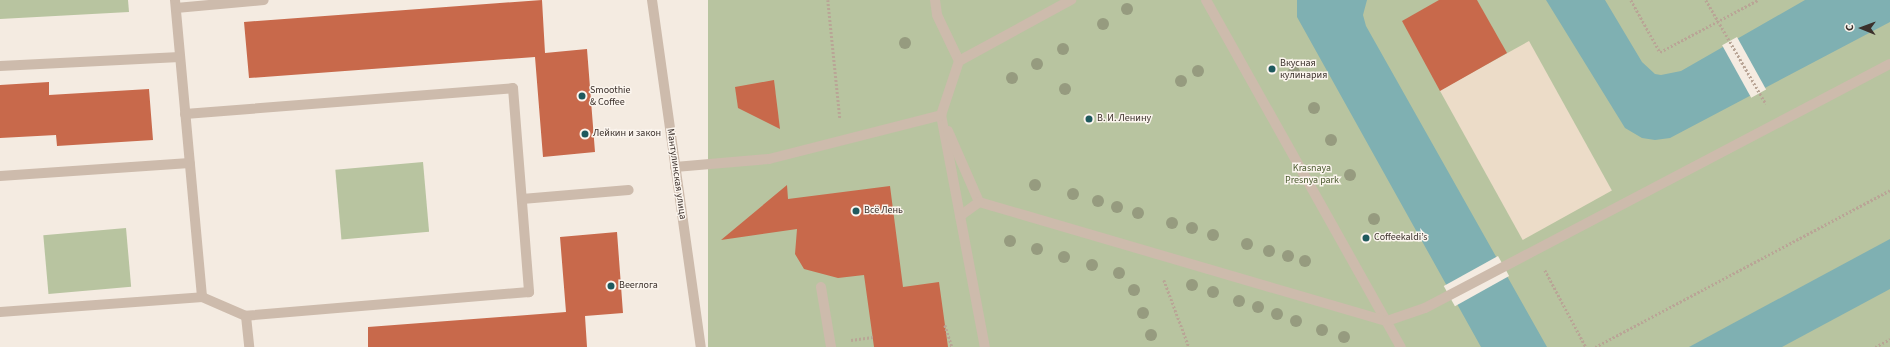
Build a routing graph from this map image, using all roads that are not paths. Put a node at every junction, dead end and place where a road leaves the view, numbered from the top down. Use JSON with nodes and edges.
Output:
{"nodes":[{"id":1,"x":264,"y":0,"type":"edge"},
{"id":2,"x":652,"y":0,"type":"edge"},
{"id":3,"x":935,"y":0,"type":"edge"},
{"id":4,"x":1071,"y":0,"type":"edge"},
{"id":5,"x":1206,"y":0,"type":"edge"},
{"id":6,"x":176,"y":4,"type":"edge"},
{"id":7,"x":180,"y":57,"type":"junction"},
{"id":8,"x":959,"y":61,"type":"junction"},
{"id":9,"x":1890,"y":64,"type":"edge"},
{"id":10,"x":0,"y":66,"type":"edge"},
{"id":11,"x":185,"y":114,"type":"junction"},
{"id":12,"x":941,"y":115,"type":"junction"},
{"id":13,"x":190,"y":163,"type":"junction"},
{"id":14,"x":675,"y":167,"type":"junction"},
{"id":15,"x":0,"y":176,"type":"edge"},
{"id":16,"x":629,"y":190,"type":"dead end"},
{"id":17,"x":522,"y":199,"type":"junction"},
{"id":18,"x":979,"y":202,"type":"junction"},
{"id":19,"x":960,"y":216,"type":"junction"},
{"id":20,"x":821,"y":287,"type":"dead end"},
{"id":21,"x":202,"y":297,"type":"junction"},
{"id":22,"x":0,"y":312,"type":"edge"},
{"id":23,"x":246,"y":316,"type":"junction"},
{"id":24,"x":1387,"y":321,"type":"junction"},
{"id":25,"x":249,"y":347,"type":"edge"},
{"id":26,"x":701,"y":347,"type":"edge"},
{"id":27,"x":831,"y":347,"type":"edge"},
{"id":28,"x":985,"y":347,"type":"edge"},
{"id":29,"x":1401,"y":347,"type":"edge"}],
"edges":[{"from":1,"to":6,"type":"street"},
{"from":2,"to":14,"type":"street","name":"Мантулинская улица"},
{"from":3,"to":8,"type":"street"},
{"from":4,"to":8,"type":"street"},
{"from":5,"to":24,"type":"street"},
{"from":6,"to":7,"type":"street"},
{"from":7,"to":10,"type":"street"},
{"from":7,"to":11,"type":"street"},
{"from":8,"to":12,"type":"street"},
{"from":9,"to":24,"type":"street"},
{"from":11,"to":13,"type":"street"},
{"from":11,"to":17,"type":"street"},
{"from":12,"to":14,"type":"street"},
{"from":12,"to":18,"type":"street"},
{"from":12,"to":19,"type":"street"},
{"from":13,"to":15,"type":"street"},
{"from":13,"to":21,"type":"street"},
{"from":14,"to":26,"type":"street","name":"Мантулинская улица"},
{"from":16,"to":17,"type":"street"},
{"from":17,"to":23,"type":"street"},
{"from":18,"to":19,"type":"street"},
{"from":18,"to":24,"type":"street"},
{"from":19,"to":28,"type":"street"},
{"from":20,"to":27,"type":"street"},
{"from":21,"to":22,"type":"street"},
{"from":21,"to":23,"type":"street"},
{"from":23,"to":25,"type":"street"},
{"from":24,"to":29,"type":"street"}]}
